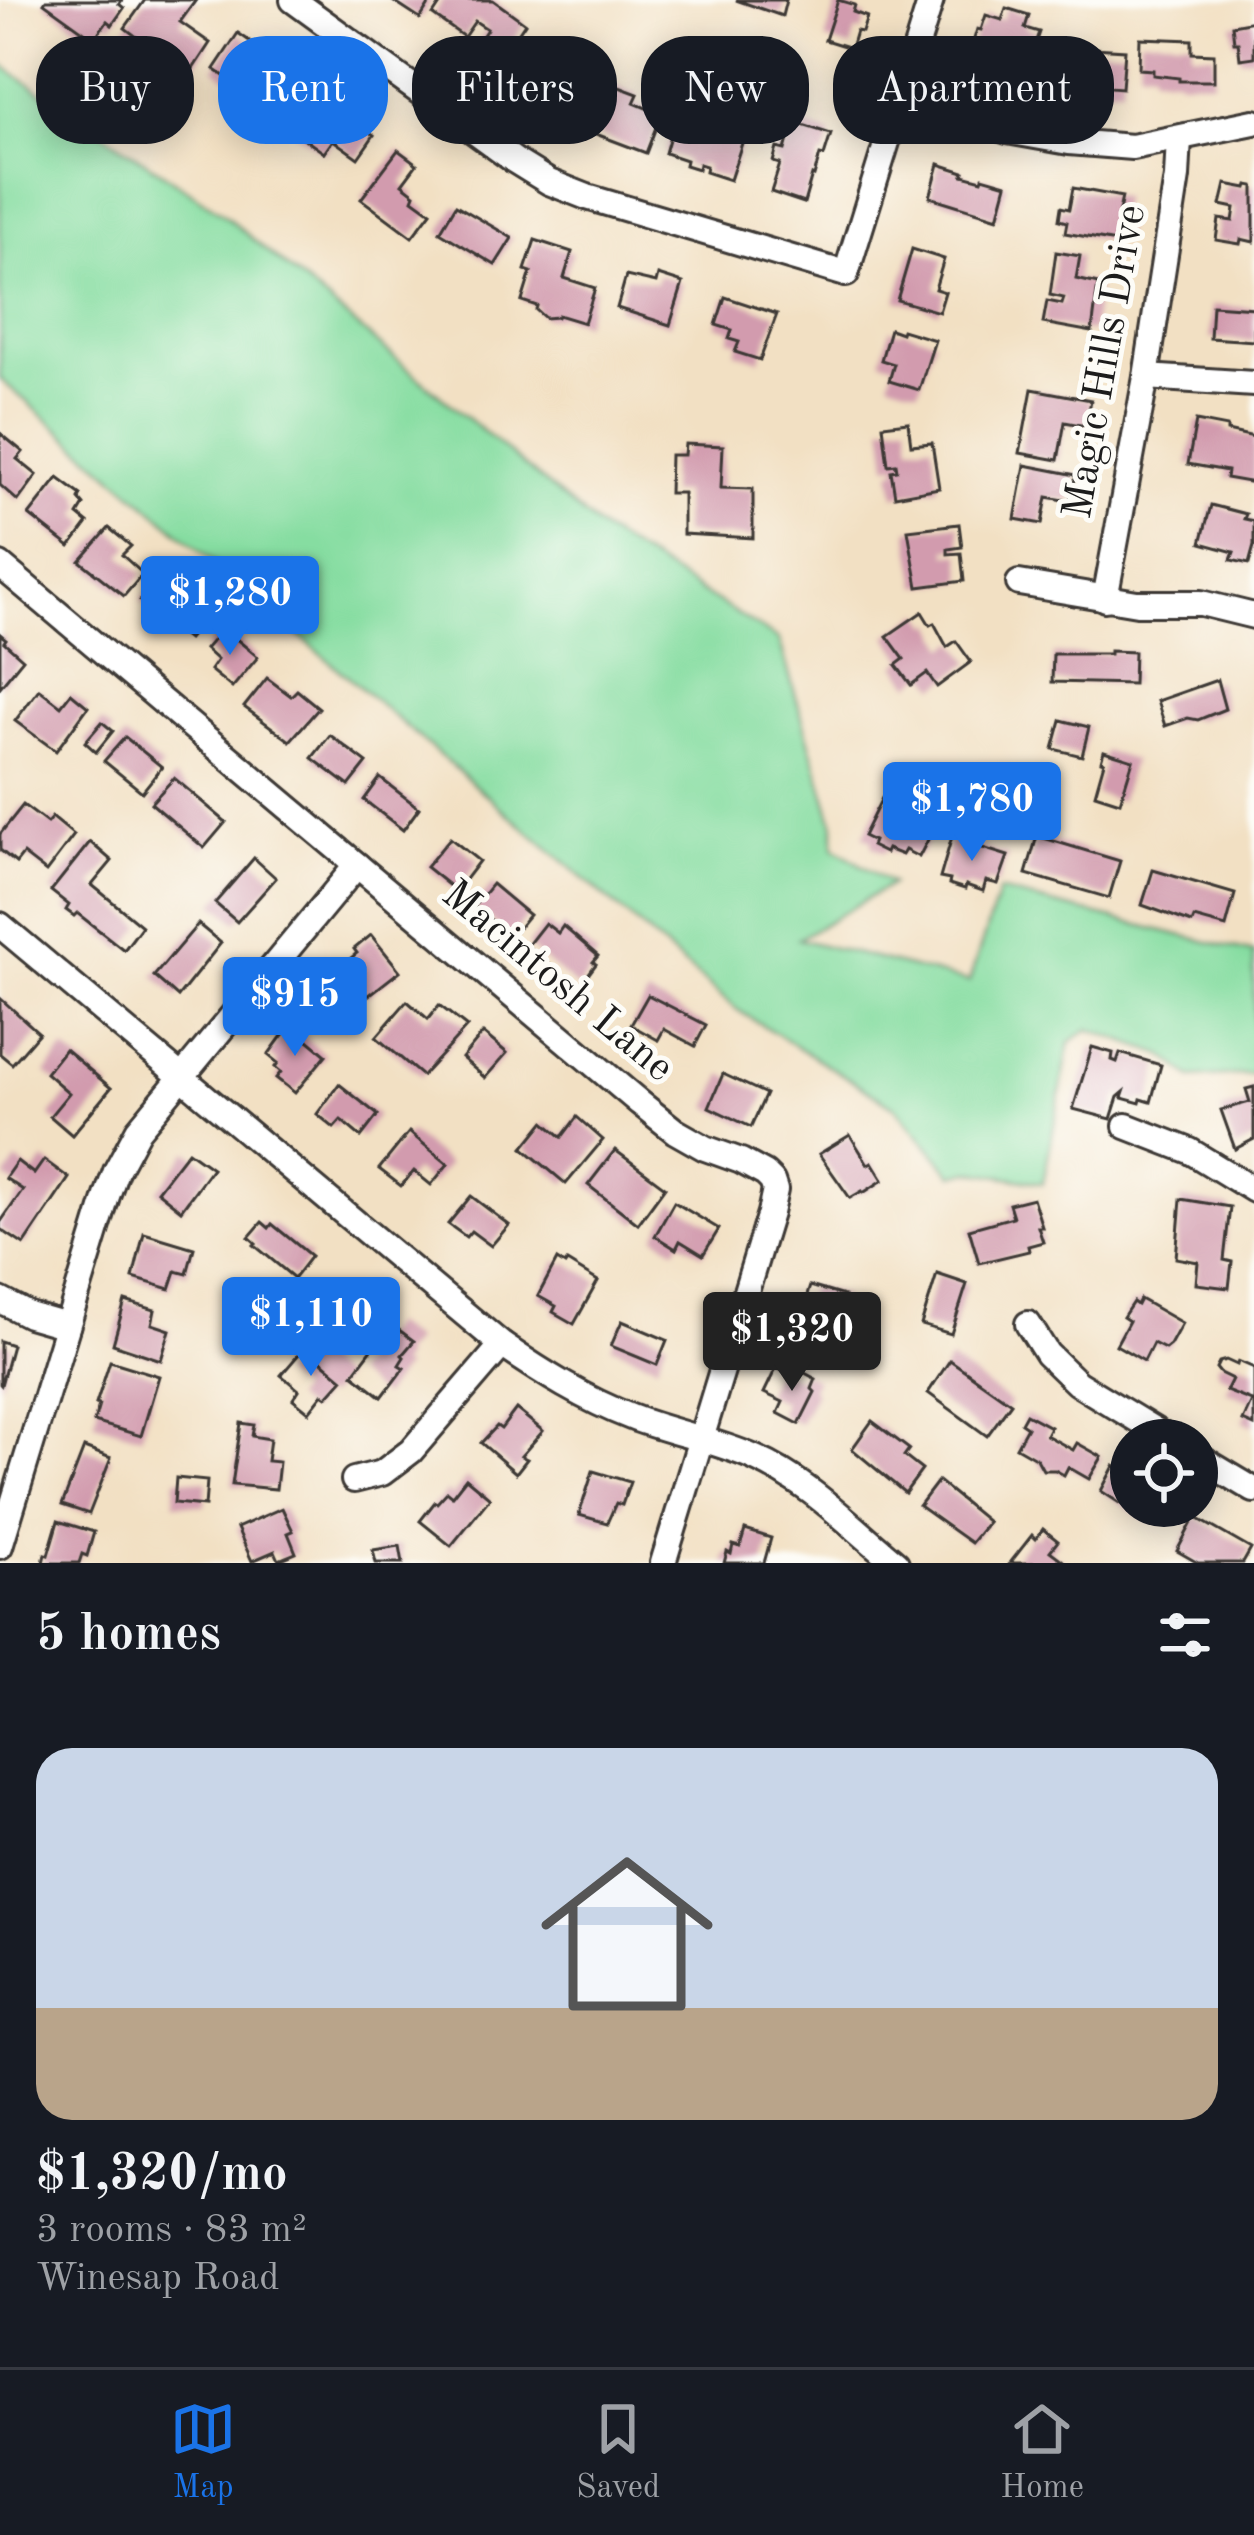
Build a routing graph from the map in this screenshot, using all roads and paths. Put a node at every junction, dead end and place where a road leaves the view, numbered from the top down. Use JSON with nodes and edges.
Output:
{"nodes":[{"id":1,"x":292,"y":0,"type":"edge"},
{"id":2,"x":931,"y":0,"type":"edge"},
{"id":3,"x":920,"y":36,"type":"edge"},
{"id":4,"x":1254,"y":122,"type":"edge"},
{"id":5,"x":1179,"y":138,"type":"junction"},
{"id":6,"x":886,"y":144,"type":"edge"},
{"id":7,"x":1100,"y":144,"type":"edge"},
{"id":8,"x":1146,"y":377,"type":"junction"},
{"id":9,"x":1254,"y":385,"type":"edge"},
{"id":10,"x":0,"y":565,"type":"edge"},
{"id":11,"x":1018,"y":583,"type":"dead end"},
{"id":12,"x":1105,"y":598,"type":"junction"},
{"id":13,"x":1254,"y":616,"type":"edge"},
{"id":14,"x":357,"y":865,"type":"junction"},
{"id":15,"x":0,"y":925,"type":"edge"},
{"id":16,"x":183,"y":1077,"type":"junction"},
{"id":17,"x":1126,"y":1126,"type":"dead end"},
{"id":18,"x":1254,"y":1190,"type":"edge"},
{"id":19,"x":0,"y":1300,"type":"edge"},
{"id":20,"x":1028,"y":1324,"type":"dead end"},
{"id":21,"x":67,"y":1326,"type":"junction"},
{"id":22,"x":502,"y":1345,"type":"junction"},
{"id":23,"x":1136,"y":1419,"type":"edge"},
{"id":24,"x":701,"y":1440,"type":"junction"},
{"id":25,"x":1218,"y":1469,"type":"edge"},
{"id":26,"x":354,"y":1480,"type":"dead end"},
{"id":27,"x":1254,"y":1490,"type":"edge"},
{"id":28,"x":0,"y":1546,"type":"edge"},
{"id":29,"x":663,"y":1563,"type":"edge"},
{"id":30,"x":896,"y":1563,"type":"edge"}],
"edges":[{"from":1,"to":6,"type":"street"},
{"from":2,"to":3,"type":"street"},
{"from":4,"to":5,"type":"street"},
{"from":5,"to":7,"type":"street"},
{"from":5,"to":8,"type":"street","name":"Magic Hills Drive"},
{"from":8,"to":9,"type":"street"},
{"from":8,"to":12,"type":"street","name":"Magic Hills Drive"},
{"from":10,"to":14,"type":"street","name":"Macintosh Lane"},
{"from":11,"to":12,"type":"street"},
{"from":12,"to":13,"type":"street"},
{"from":14,"to":16,"type":"street"},
{"from":14,"to":24,"type":"street","name":"Macintosh Lane"},
{"from":15,"to":16,"type":"street"},
{"from":16,"to":21,"type":"street"},
{"from":16,"to":22,"type":"street"},
{"from":17,"to":18,"type":"street"},
{"from":19,"to":21,"type":"street"},
{"from":20,"to":23,"type":"street"},
{"from":21,"to":28,"type":"street"},
{"from":22,"to":24,"type":"street"},
{"from":22,"to":26,"type":"street"},
{"from":24,"to":29,"type":"street","name":"Macintosh Lane"},
{"from":24,"to":30,"type":"street"},
{"from":25,"to":27,"type":"street"}]}
